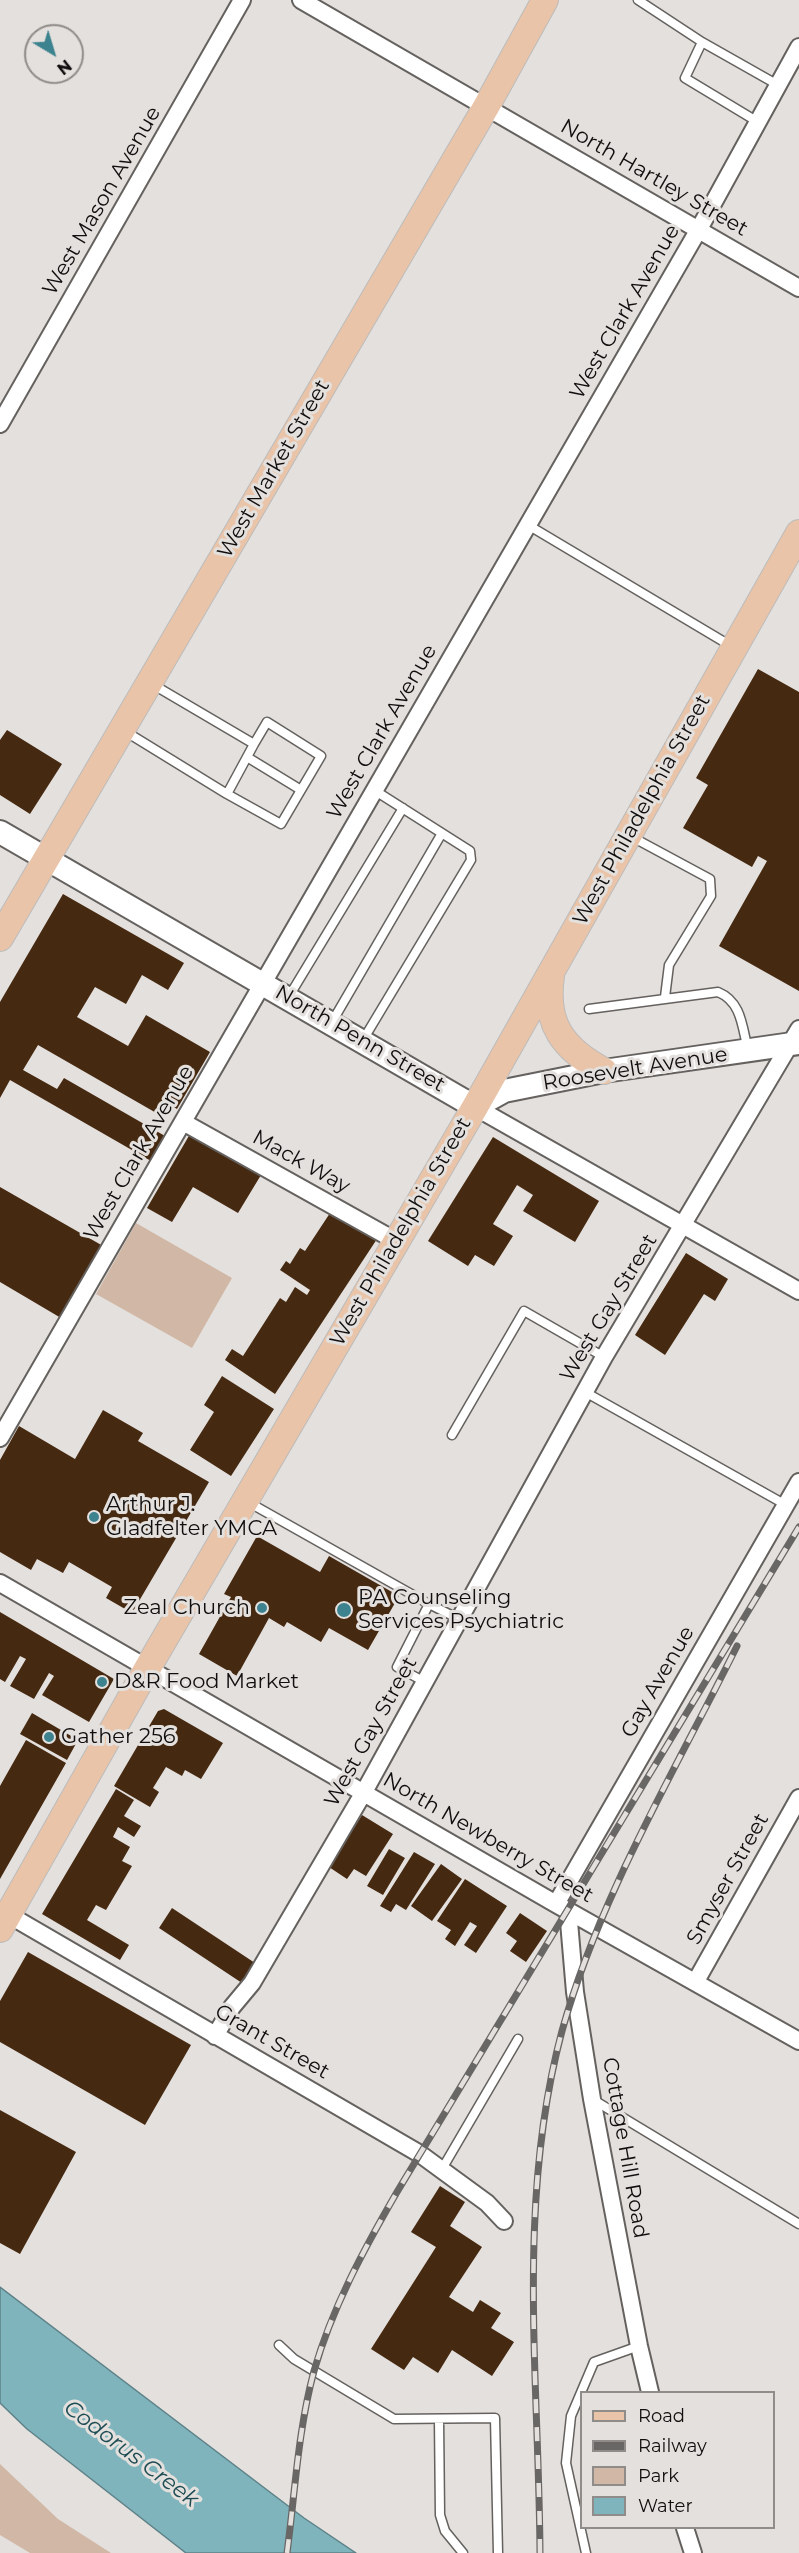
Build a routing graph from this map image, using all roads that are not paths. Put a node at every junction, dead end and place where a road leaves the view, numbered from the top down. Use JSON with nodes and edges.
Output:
{"nodes":[{"id":1,"x":242,"y":0,"type":"edge"},
{"id":2,"x":301,"y":0,"type":"edge"},
{"id":3,"x":545,"y":0,"type":"edge"},
{"id":4,"x":638,"y":0,"type":"edge"},
{"id":5,"x":702,"y":42,"type":"junction"},
{"id":6,"x":799,"y":47,"type":"edge"},
{"id":7,"x":778,"y":85,"type":"junction"},
{"id":8,"x":486,"y":107,"type":"junction"},
{"id":9,"x":758,"y":122,"type":"junction"},
{"id":10,"x":699,"y":229,"type":"junction"},
{"id":11,"x":799,"y":288,"type":"edge"},
{"id":12,"x":0,"y":424,"type":"edge"},
{"id":13,"x":528,"y":525,"type":"junction"},
{"id":14,"x":799,"y":533,"type":"edge"},
{"id":15,"x":734,"y":647,"type":"junction"},
{"id":16,"x":149,"y":682,"type":"junction"},
{"id":17,"x":121,"y":729,"type":"junction"},
{"id":18,"x":254,"y":744,"type":"junction"},
{"id":19,"x":247,"y":757,"type":"junction"},
{"id":20,"x":301,"y":790,"type":"junction"},
{"id":21,"x":374,"y":790,"type":"junction"},
{"id":22,"x":226,"y":794,"type":"junction"},
{"id":23,"x":403,"y":808,"type":"junction"},
{"id":24,"x":0,"y":832,"type":"edge"},
{"id":25,"x":442,"y":833,"type":"junction"},
{"id":26,"x":628,"y":836,"type":"junction"},
{"id":27,"x":46,"y":858,"type":"junction"},
{"id":28,"x":0,"y":938,"type":"edge"},
{"id":29,"x":552,"y":970,"type":"junction"},
{"id":30,"x":263,"y":983,"type":"junction"},
{"id":31,"x":665,"y":997,"type":"junction"},
{"id":32,"x":288,"y":998,"type":"junction"},
{"id":33,"x":589,"y":1009,"type":"dead end"},
{"id":34,"x":332,"y":1023,"type":"junction"},
{"id":35,"x":796,"y":1039,"type":"edge"},
{"id":36,"x":362,"y":1041,"type":"junction"},
{"id":37,"x":748,"y":1050,"type":"junction"},
{"id":38,"x":604,"y":1071,"type":"junction"},
{"id":39,"x":475,"y":1107,"type":"junction"},
{"id":40,"x":183,"y":1122,"type":"junction"},
{"id":41,"x":683,"y":1226,"type":"junction"},
{"id":42,"x":396,"y":1241,"type":"junction"},
{"id":43,"x":799,"y":1291,"type":"edge"},
{"id":44,"x":604,"y":1357,"type":"junction"},
{"id":45,"x":585,"y":1392,"type":"junction"},
{"id":46,"x":452,"y":1435,"type":"dead end"},
{"id":47,"x":0,"y":1438,"type":"edge"},
{"id":48,"x":799,"y":1482,"type":"edge"},
{"id":49,"x":245,"y":1500,"type":"junction"},
{"id":50,"x":786,"y":1505,"type":"junction"},
{"id":51,"x":0,"y":1583,"type":"edge"},
{"id":52,"x":429,"y":1604,"type":"junction"},
{"id":53,"x":461,"y":1620,"type":"junction"},
{"id":54,"x":147,"y":1669,"type":"junction"},
{"id":55,"x":425,"y":1683,"type":"junction"},
{"id":56,"x":364,"y":1792,"type":"junction"},
{"id":57,"x":799,"y":1798,"type":"edge"},
{"id":58,"x":562,"y":1907,"type":"junction"},
{"id":59,"x":4,"y":1922,"type":"edge"},
{"id":60,"x":696,"y":1981,"type":"junction"},
{"id":61,"x":215,"y":2036,"type":"junction"},
{"id":62,"x":518,"y":2039,"type":"dead end"},
{"id":63,"x":799,"y":2040,"type":"edge"},
{"id":64,"x":592,"y":2099,"type":"junction"},
{"id":65,"x":442,"y":2169,"type":"junction"},
{"id":66,"x":504,"y":2221,"type":"dead end"},
{"id":67,"x":799,"y":2224,"type":"edge"},
{"id":68,"x":279,"y":2345,"type":"dead end"},
{"id":69,"x":639,"y":2346,"type":"junction"},
{"id":70,"x":582,"y":2391,"type":"edge"},
{"id":71,"x":650,"y":2391,"type":"edge"},
{"id":72,"x":580,"y":2395,"type":"edge"},
{"id":73,"x":439,"y":2419,"type":"junction"},
{"id":74,"x":580,"y":2526,"type":"edge"},
{"id":75,"x":581,"y":2529,"type":"edge"},
{"id":76,"x":685,"y":2529,"type":"edge"},
{"id":77,"x":463,"y":2553,"type":"edge"},
{"id":78,"x":498,"y":2553,"type":"edge"},
{"id":79,"x":586,"y":2553,"type":"edge"},
{"id":80,"x":693,"y":2553,"type":"edge"}],
"edges":[{"from":1,"to":12,"type":"street","name":"West Mason Avenue"},
{"from":2,"to":8,"type":"street","name":"North Hartley Street"},
{"from":3,"to":8,"type":"main road","name":"West Market Street"},
{"from":4,"to":5,"type":"lane"},
{"from":5,"to":7,"type":"lane"},
{"from":5,"to":9,"type":"lane"},
{"from":6,"to":7,"type":"street","name":"West Clark Avenue"},
{"from":7,"to":9,"type":"street","name":"West Clark Avenue"},
{"from":8,"to":10,"type":"street","name":"North Hartley Street"},
{"from":8,"to":16,"type":"main road","name":"West Market Street"},
{"from":9,"to":10,"type":"street","name":"West Clark Avenue"},
{"from":10,"to":11,"type":"street","name":"North Hartley Street"},
{"from":10,"to":13,"type":"street","name":"West Clark Avenue"},
{"from":13,"to":15,"type":"lane"},
{"from":13,"to":21,"type":"street","name":"West Clark Avenue"},
{"from":14,"to":15,"type":"main road","name":"West Philadelphia Street"},
{"from":15,"to":26,"type":"main road","name":"West Philadelphia Street"},
{"from":16,"to":17,"type":"main road","name":"West Market Street"},
{"from":16,"to":18,"type":"lane"},
{"from":17,"to":22,"type":"lane"},
{"from":17,"to":27,"type":"main road","name":"West Market Street"},
{"from":18,"to":19,"type":"lane"},
{"from":18,"to":20,"type":"lane"},
{"from":19,"to":20,"type":"lane"},
{"from":19,"to":22,"type":"lane"},
{"from":20,"to":22,"type":"lane"},
{"from":21,"to":23,"type":"lane"},
{"from":21,"to":30,"type":"street","name":"West Clark Avenue"},
{"from":23,"to":25,"type":"lane"},
{"from":23,"to":32,"type":"lane"},
{"from":24,"to":27,"type":"main road","name":"North Penn Street"},
{"from":25,"to":34,"type":"lane"},
{"from":25,"to":36,"type":"lane"},
{"from":26,"to":29,"type":"main road","name":"West Philadelphia Street"},
{"from":26,"to":31,"type":"lane"},
{"from":27,"to":28,"type":"main road","name":"West Market Street"},
{"from":27,"to":30,"type":"main road","name":"North Penn Street"},
{"from":29,"to":38,"type":"main road"},
{"from":29,"to":39,"type":"main road","name":"West Philadelphia Street"},
{"from":30,"to":32,"type":"main road","name":"North Penn Street"},
{"from":30,"to":40,"type":"street","name":"West Clark Avenue"},
{"from":31,"to":33,"type":"lane"},
{"from":31,"to":37,"type":"lane"},
{"from":32,"to":34,"type":"main road","name":"North Penn Street"},
{"from":34,"to":36,"type":"main road","name":"North Penn Street"},
{"from":35,"to":37,"type":"main road","name":"Roosevelt Avenue"},
{"from":35,"to":41,"type":"street","name":"West Gay Street"},
{"from":36,"to":39,"type":"main road","name":"North Penn Street"},
{"from":37,"to":38,"type":"main road","name":"Roosevelt Avenue"},
{"from":38,"to":39,"type":"main road","name":"Roosevelt Avenue"},
{"from":39,"to":41,"type":"street","name":"North Penn Street"},
{"from":39,"to":42,"type":"main road","name":"West Philadelphia Street"},
{"from":40,"to":42,"type":"street","name":"Mack Way"},
{"from":40,"to":47,"type":"street","name":"West Clark Avenue"},
{"from":41,"to":43,"type":"street","name":"North Penn Street"},
{"from":41,"to":44,"type":"street","name":"West Gay Street"},
{"from":42,"to":49,"type":"main road","name":"West Philadelphia Street"},
{"from":44,"to":45,"type":"street","name":"West Gay Street"},
{"from":44,"to":46,"type":"lane"},
{"from":45,"to":50,"type":"lane"},
{"from":45,"to":53,"type":"street","name":"West Gay Street"},
{"from":48,"to":50,"type":"street","name":"Gay Avenue"},
{"from":49,"to":52,"type":"lane"},
{"from":49,"to":54,"type":"main road","name":"West Philadelphia Street"},
{"from":50,"to":58,"type":"street","name":"Gay Avenue"},
{"from":51,"to":54,"type":"street","name":"North Newberry Street"},
{"from":52,"to":53,"type":"lane"},
{"from":52,"to":55,"type":"lane"},
{"from":53,"to":55,"type":"street","name":"West Gay Street"},
{"from":54,"to":56,"type":"street","name":"North Newberry Street"},
{"from":54,"to":59,"type":"main road","name":"West Philadelphia Street"},
{"from":55,"to":56,"type":"street","name":"West Gay Street"},
{"from":56,"to":58,"type":"street","name":"North Newberry Street"},
{"from":56,"to":61,"type":"street","name":"West Gay Street"},
{"from":57,"to":60,"type":"street","name":"Smyser Street"},
{"from":58,"to":60,"type":"street","name":"North Newberry Street"},
{"from":58,"to":64,"type":"street","name":"Cottage Hill Road"},
{"from":59,"to":61,"type":"street","name":"Grant Street"},
{"from":60,"to":63,"type":"street","name":"North Newberry Street"},
{"from":61,"to":65,"type":"street","name":"Grant Street"},
{"from":62,"to":65,"type":"lane"},
{"from":64,"to":67,"type":"lane"},
{"from":64,"to":69,"type":"street","name":"Cottage Hill Road"},
{"from":65,"to":66,"type":"street","name":"Grant Street"},
{"from":68,"to":73,"type":"lane"},
{"from":69,"to":70,"type":"lane"},
{"from":69,"to":71,"type":"street","name":"Cottage Hill Road"},
{"from":72,"to":74,"type":"lane"},
{"from":73,"to":77,"type":"lane"},
{"from":73,"to":78,"type":"lane"},
{"from":75,"to":79,"type":"lane"},
{"from":76,"to":80,"type":"street"}]}
